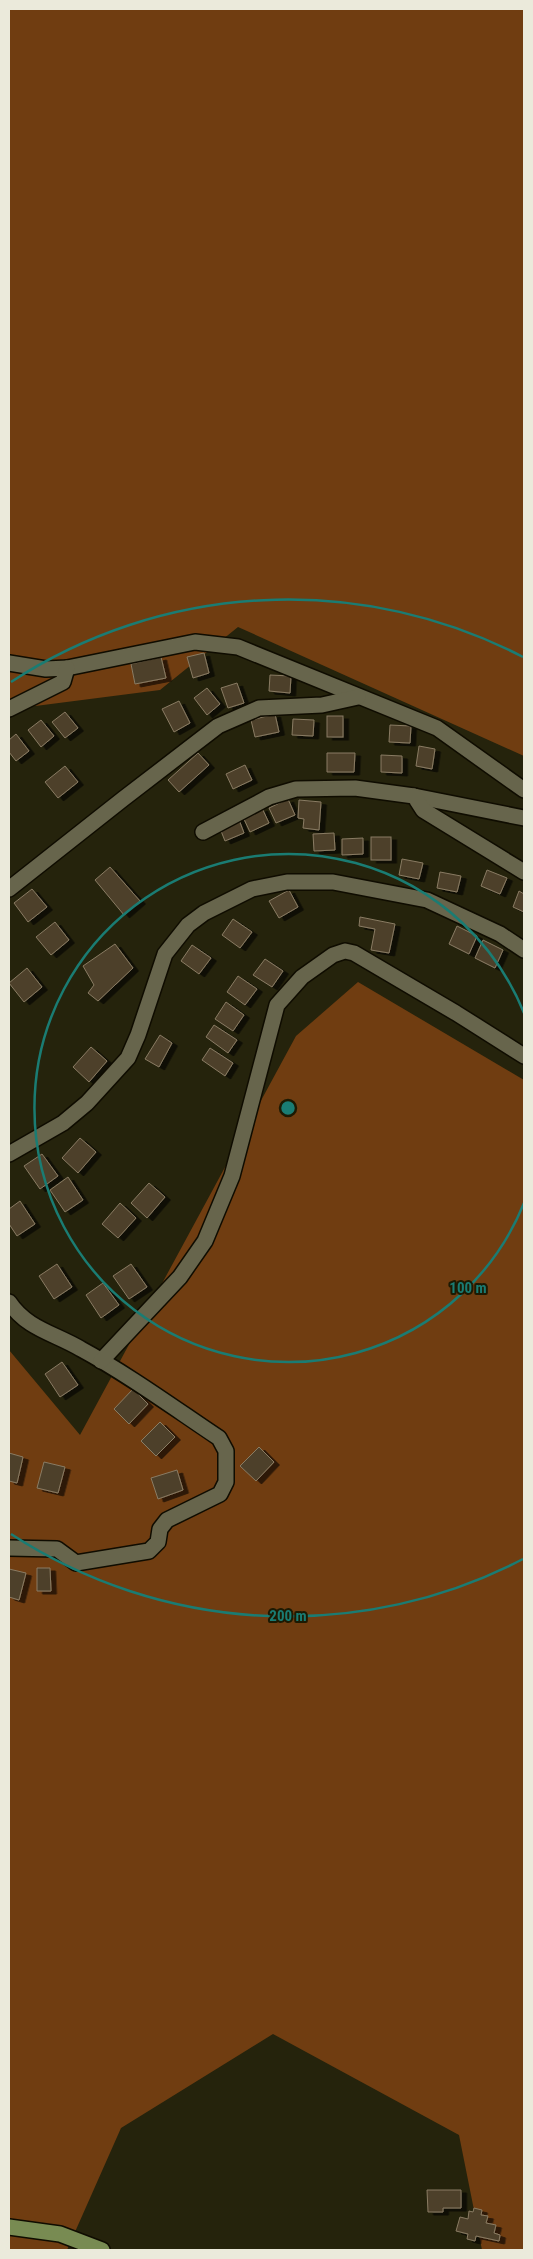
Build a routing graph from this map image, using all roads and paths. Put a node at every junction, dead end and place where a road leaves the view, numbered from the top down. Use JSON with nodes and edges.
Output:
{"nodes":[{"id":1,"x":9,"y":663,"type":"edge"},
{"id":2,"x":67,"y":668,"type":"junction"},
{"id":3,"x":358,"y":697,"type":"junction"},
{"id":4,"x":9,"y":709,"type":"edge"},
{"id":5,"x":524,"y":790,"type":"edge"},
{"id":6,"x":414,"y":796,"type":"junction"},
{"id":7,"x":524,"y":818,"type":"edge"},
{"id":8,"x":203,"y":832,"type":"dead end"},
{"id":9,"x":524,"y":872,"type":"edge"},
{"id":10,"x":9,"y":889,"type":"edge"},
{"id":11,"x":524,"y":950,"type":"edge"},
{"id":12,"x":524,"y":1056,"type":"edge"},
{"id":13,"x":10,"y":1152,"type":"edge"},
{"id":14,"x":9,"y":1302,"type":"edge"},
{"id":15,"x":101,"y":1362,"type":"junction"},
{"id":16,"x":9,"y":1548,"type":"edge"},
{"id":17,"x":9,"y":2227,"type":"edge"},
{"id":18,"x":102,"y":2250,"type":"edge"}],
"edges":[{"from":1,"to":2,"type":"street"},
{"from":2,"to":3,"type":"street"},
{"from":2,"to":4,"type":"street"},
{"from":3,"to":5,"type":"street"},
{"from":3,"to":10,"type":"street"},
{"from":6,"to":7,"type":"street"},
{"from":6,"to":8,"type":"street"},
{"from":6,"to":9,"type":"street"},
{"from":11,"to":13,"type":"street"},
{"from":12,"to":15,"type":"street"},
{"from":14,"to":15,"type":"street"},
{"from":15,"to":16,"type":"street"},
{"from":17,"to":18,"type":"main road"}]}
